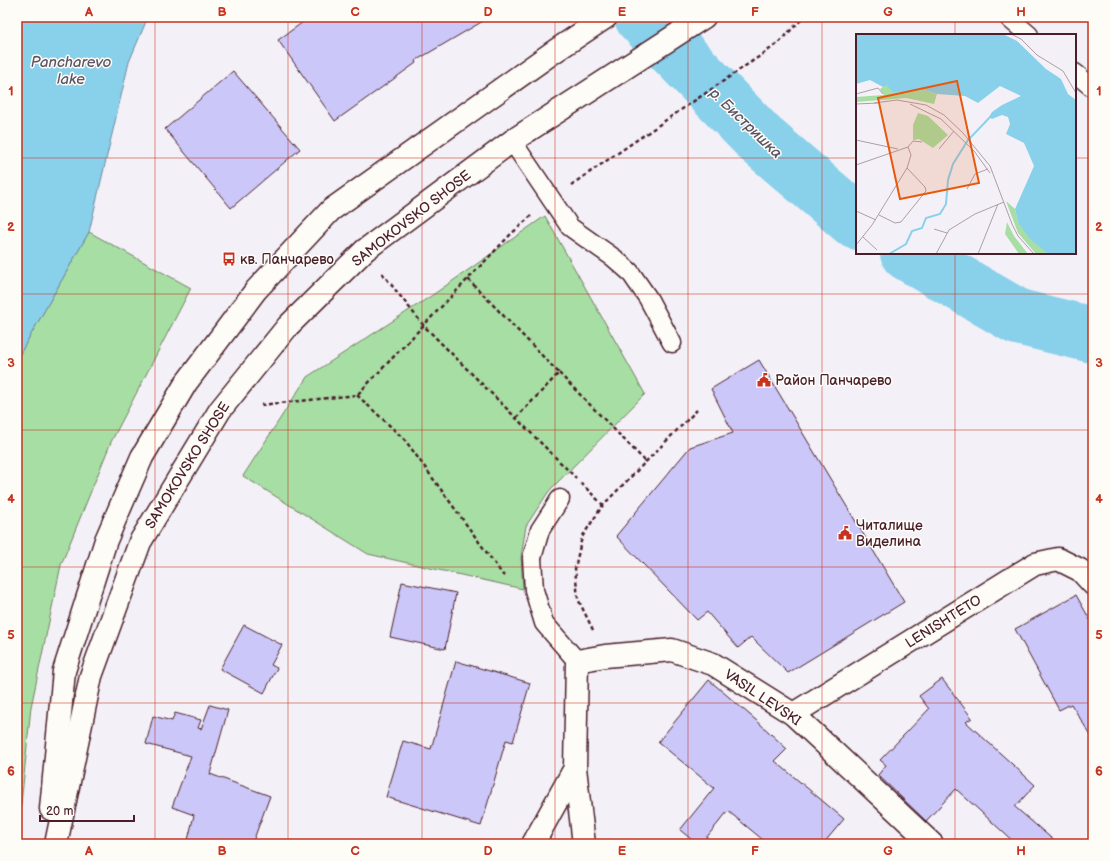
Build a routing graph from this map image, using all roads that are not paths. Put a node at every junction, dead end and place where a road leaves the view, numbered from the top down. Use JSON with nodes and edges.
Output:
{"nodes":[{"id":1,"x":606,"y":17,"type":"edge"},
{"id":2,"x":704,"y":17,"type":"edge"},
{"id":3,"x":1010,"y":17,"type":"edge"},
{"id":4,"x":1028,"y":34,"type":"edge"},
{"id":5,"x":1076,"y":75,"type":"edge"},
{"id":6,"x":1093,"y":88,"type":"edge"},
{"id":7,"x":512,"y":141,"type":"junction"},
{"id":8,"x":672,"y":343,"type":"dead end"},
{"id":9,"x":560,"y":499,"type":"dead end"},
{"id":10,"x":1093,"y":584,"type":"edge"},
{"id":11,"x":577,"y":661,"type":"junction"},
{"id":12,"x":793,"y":714,"type":"junction"},
{"id":13,"x":575,"y":768,"type":"junction"},
{"id":14,"x":48,"y":844,"type":"edge"},
{"id":15,"x":56,"y":844,"type":"edge"},
{"id":16,"x":533,"y":844,"type":"edge"},
{"id":17,"x":584,"y":844,"type":"edge"},
{"id":18,"x":932,"y":844,"type":"edge"}],
"edges":[{"from":1,"to":14,"type":"main road"},
{"from":2,"to":7,"type":"main road","name":"SAMOKOVSKO SHOSE"},
{"from":3,"to":4,"type":"lane"},
{"from":5,"to":6,"type":"lane"},
{"from":7,"to":8,"type":"lane"},
{"from":7,"to":15,"type":"main road","name":"SAMOKOVSKO SHOSE"},
{"from":9,"to":11,"type":"lane"},
{"from":10,"to":12,"type":"main road","name":"LENISHTETO"},
{"from":11,"to":12,"type":"main road","name":"VASIL LEVSKI"},
{"from":11,"to":13,"type":"main road"},
{"from":12,"to":18,"type":"main road","name":"VASIL LEVSKI"},
{"from":13,"to":16,"type":"main road"},
{"from":13,"to":17,"type":"main road"}]}
